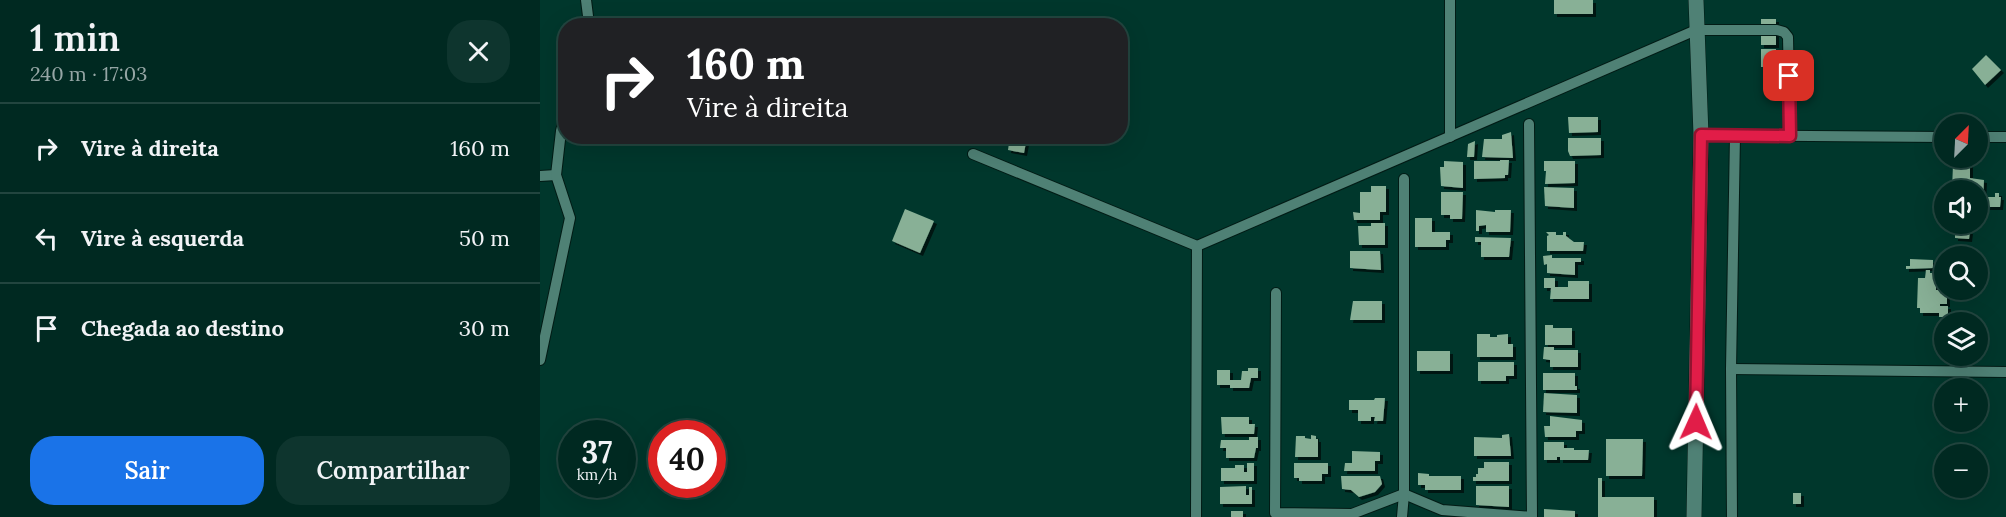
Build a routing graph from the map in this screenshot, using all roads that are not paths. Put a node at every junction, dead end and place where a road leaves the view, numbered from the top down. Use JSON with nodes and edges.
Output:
{"nodes":[{"id":1,"x":586,"y":0,"type":"edge"},
{"id":2,"x":1450,"y":0,"type":"edge"},
{"id":3,"x":1696,"y":0,"type":"edge"},
{"id":4,"x":588,"y":18,"type":"edge"},
{"id":5,"x":1696,"y":30,"type":"junction"},
{"id":6,"x":1529,"y":124,"type":"dead end"},
{"id":7,"x":1701,"y":135,"type":"junction"},
{"id":8,"x":1735,"y":135,"type":"junction"},
{"id":9,"x":1790,"y":136,"type":"junction"},
{"id":10,"x":1450,"y":137,"type":"junction"},
{"id":11,"x":1934,"y":137,"type":"edge"},
{"id":12,"x":1988,"y":137,"type":"edge"},
{"id":13,"x":2006,"y":137,"type":"edge"},
{"id":14,"x":560,"y":144,"type":"edge"},
{"id":15,"x":973,"y":154,"type":"dead end"},
{"id":16,"x":556,"y":175,"type":"junction"},
{"id":17,"x":540,"y":176,"type":"edge"},
{"id":18,"x":1404,"y":179,"type":"dead end"},
{"id":19,"x":1197,"y":246,"type":"junction"},
{"id":20,"x":1276,"y":293,"type":"dead end"},
{"id":21,"x":540,"y":360,"type":"edge"},
{"id":22,"x":1731,"y":369,"type":"junction"},
{"id":23,"x":2006,"y":372,"type":"edge"},
{"id":24,"x":1404,"y":494,"type":"junction"},
{"id":25,"x":1196,"y":517,"type":"edge"},
{"id":26,"x":1402,"y":517,"type":"edge"},
{"id":27,"x":1694,"y":517,"type":"edge"},
{"id":28,"x":1732,"y":517,"type":"edge"}],
"edges":[{"from":1,"to":4,"type":"street"},
{"from":2,"to":10,"type":"street"},
{"from":3,"to":5,"type":"street"},
{"from":5,"to":7,"type":"street"},
{"from":5,"to":9,"type":"street"},
{"from":5,"to":10,"type":"street"},
{"from":6,"to":24,"type":"street"},
{"from":7,"to":8,"type":"street"},
{"from":7,"to":27,"type":"street"},
{"from":8,"to":9,"type":"street"},
{"from":8,"to":22,"type":"street"},
{"from":9,"to":11,"type":"street"},
{"from":10,"to":19,"type":"street"},
{"from":12,"to":13,"type":"street"},
{"from":14,"to":16,"type":"street"},
{"from":15,"to":19,"type":"street"},
{"from":16,"to":17,"type":"street"},
{"from":16,"to":21,"type":"street"},
{"from":18,"to":24,"type":"street"},
{"from":19,"to":25,"type":"street"},
{"from":20,"to":24,"type":"street"},
{"from":22,"to":23,"type":"street"},
{"from":22,"to":28,"type":"street"},
{"from":24,"to":26,"type":"street"}]}
